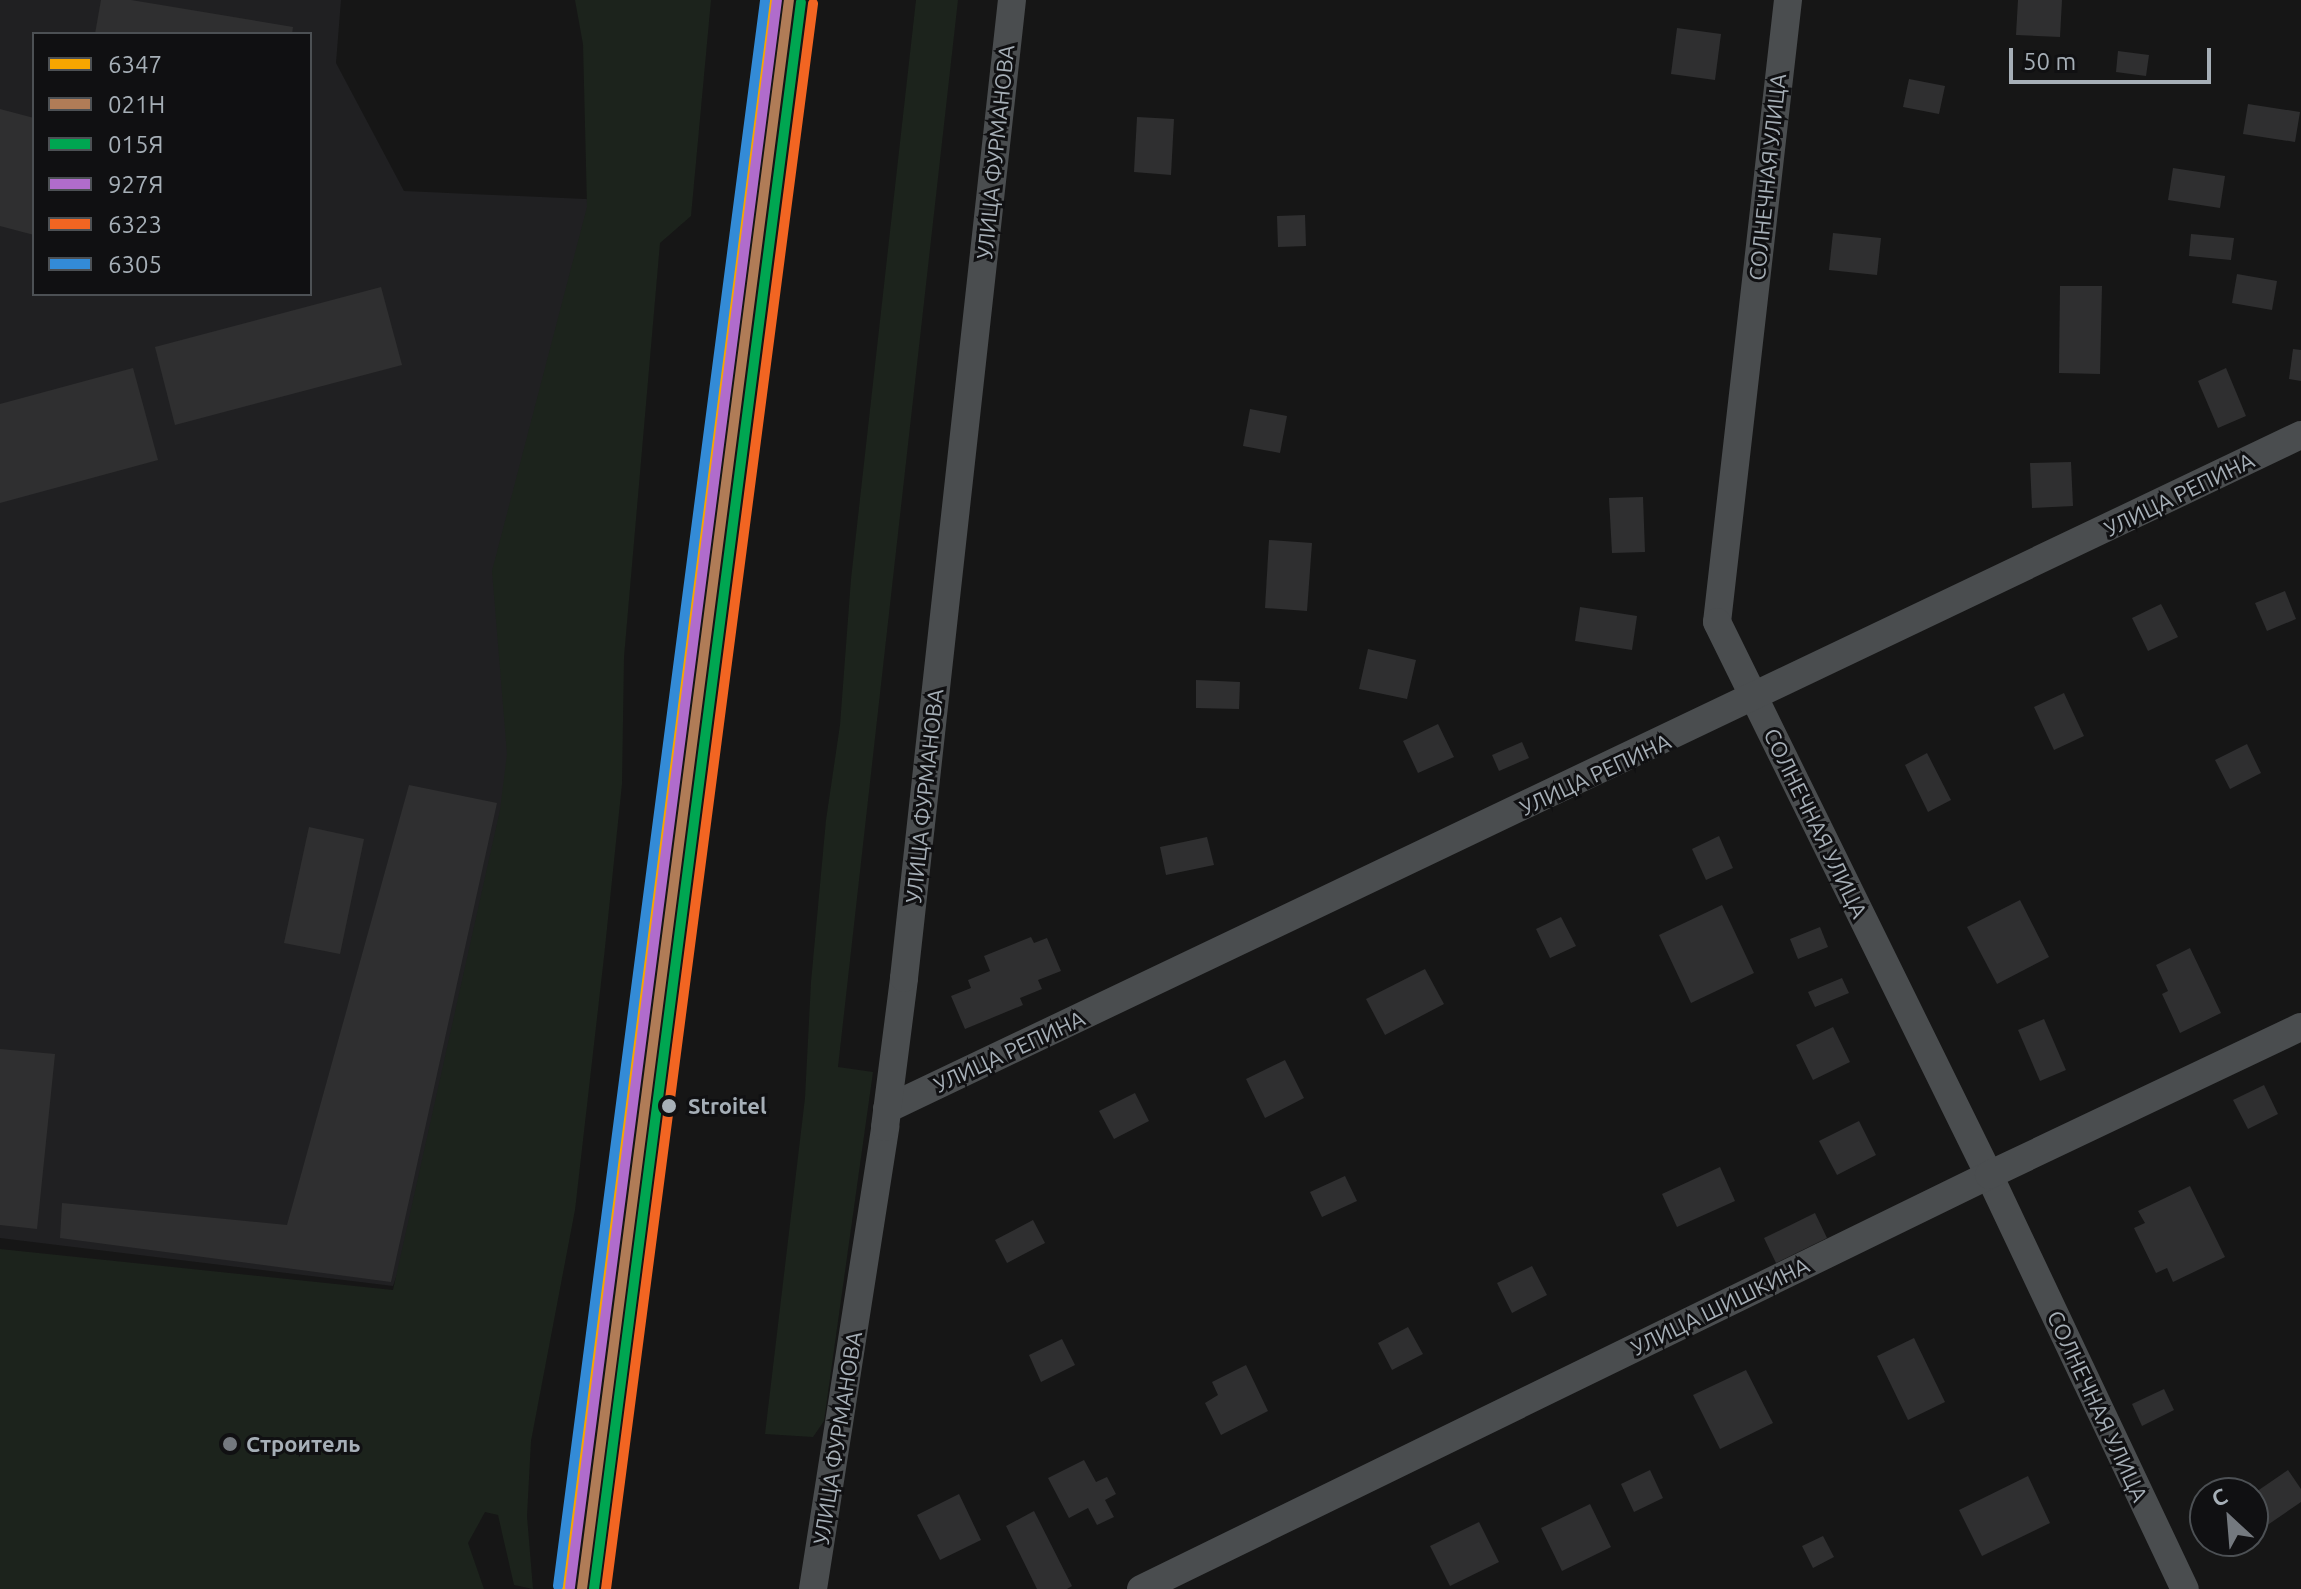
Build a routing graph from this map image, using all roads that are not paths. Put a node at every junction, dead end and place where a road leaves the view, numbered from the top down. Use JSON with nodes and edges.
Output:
{"nodes":[{"id":1,"x":1012,"y":0,"type":"edge"},
{"id":2,"x":1788,"y":0,"type":"edge"},
{"id":3,"x":2301,"y":435,"type":"edge"},
{"id":4,"x":1754,"y":698,"type":"junction"},
{"id":5,"x":2301,"y":1027,"type":"edge"},
{"id":6,"x":887,"y":1109,"type":"junction"},
{"id":7,"x":1989,"y":1175,"type":"junction"},
{"id":8,"x":813,"y":1589,"type":"edge"},
{"id":9,"x":1141,"y":1589,"type":"edge"},
{"id":10,"x":2185,"y":1589,"type":"edge"}],
"edges":[{"from":1,"to":6,"type":"street","name":"УЛИЦА ФУРМАНОВА"},
{"from":2,"to":4,"type":"street","name":"СОЛНЕЧНАЯ УЛИЦА"},
{"from":3,"to":4,"type":"street","name":"УЛИЦА РЕПИНА"},
{"from":4,"to":6,"type":"street","name":"УЛИЦА РЕПИНА"},
{"from":4,"to":7,"type":"street","name":"СОЛНЕЧНАЯ УЛИЦА"},
{"from":5,"to":7,"type":"street","name":"УЛИЦА ШИШКИНА"},
{"from":6,"to":8,"type":"street","name":"УЛИЦА ФУРМАНОВА"},
{"from":7,"to":9,"type":"street","name":"УЛИЦА ШИШКИНА"},
{"from":7,"to":10,"type":"street","name":"СОЛНЕЧНАЯ УЛИЦА"}]}
